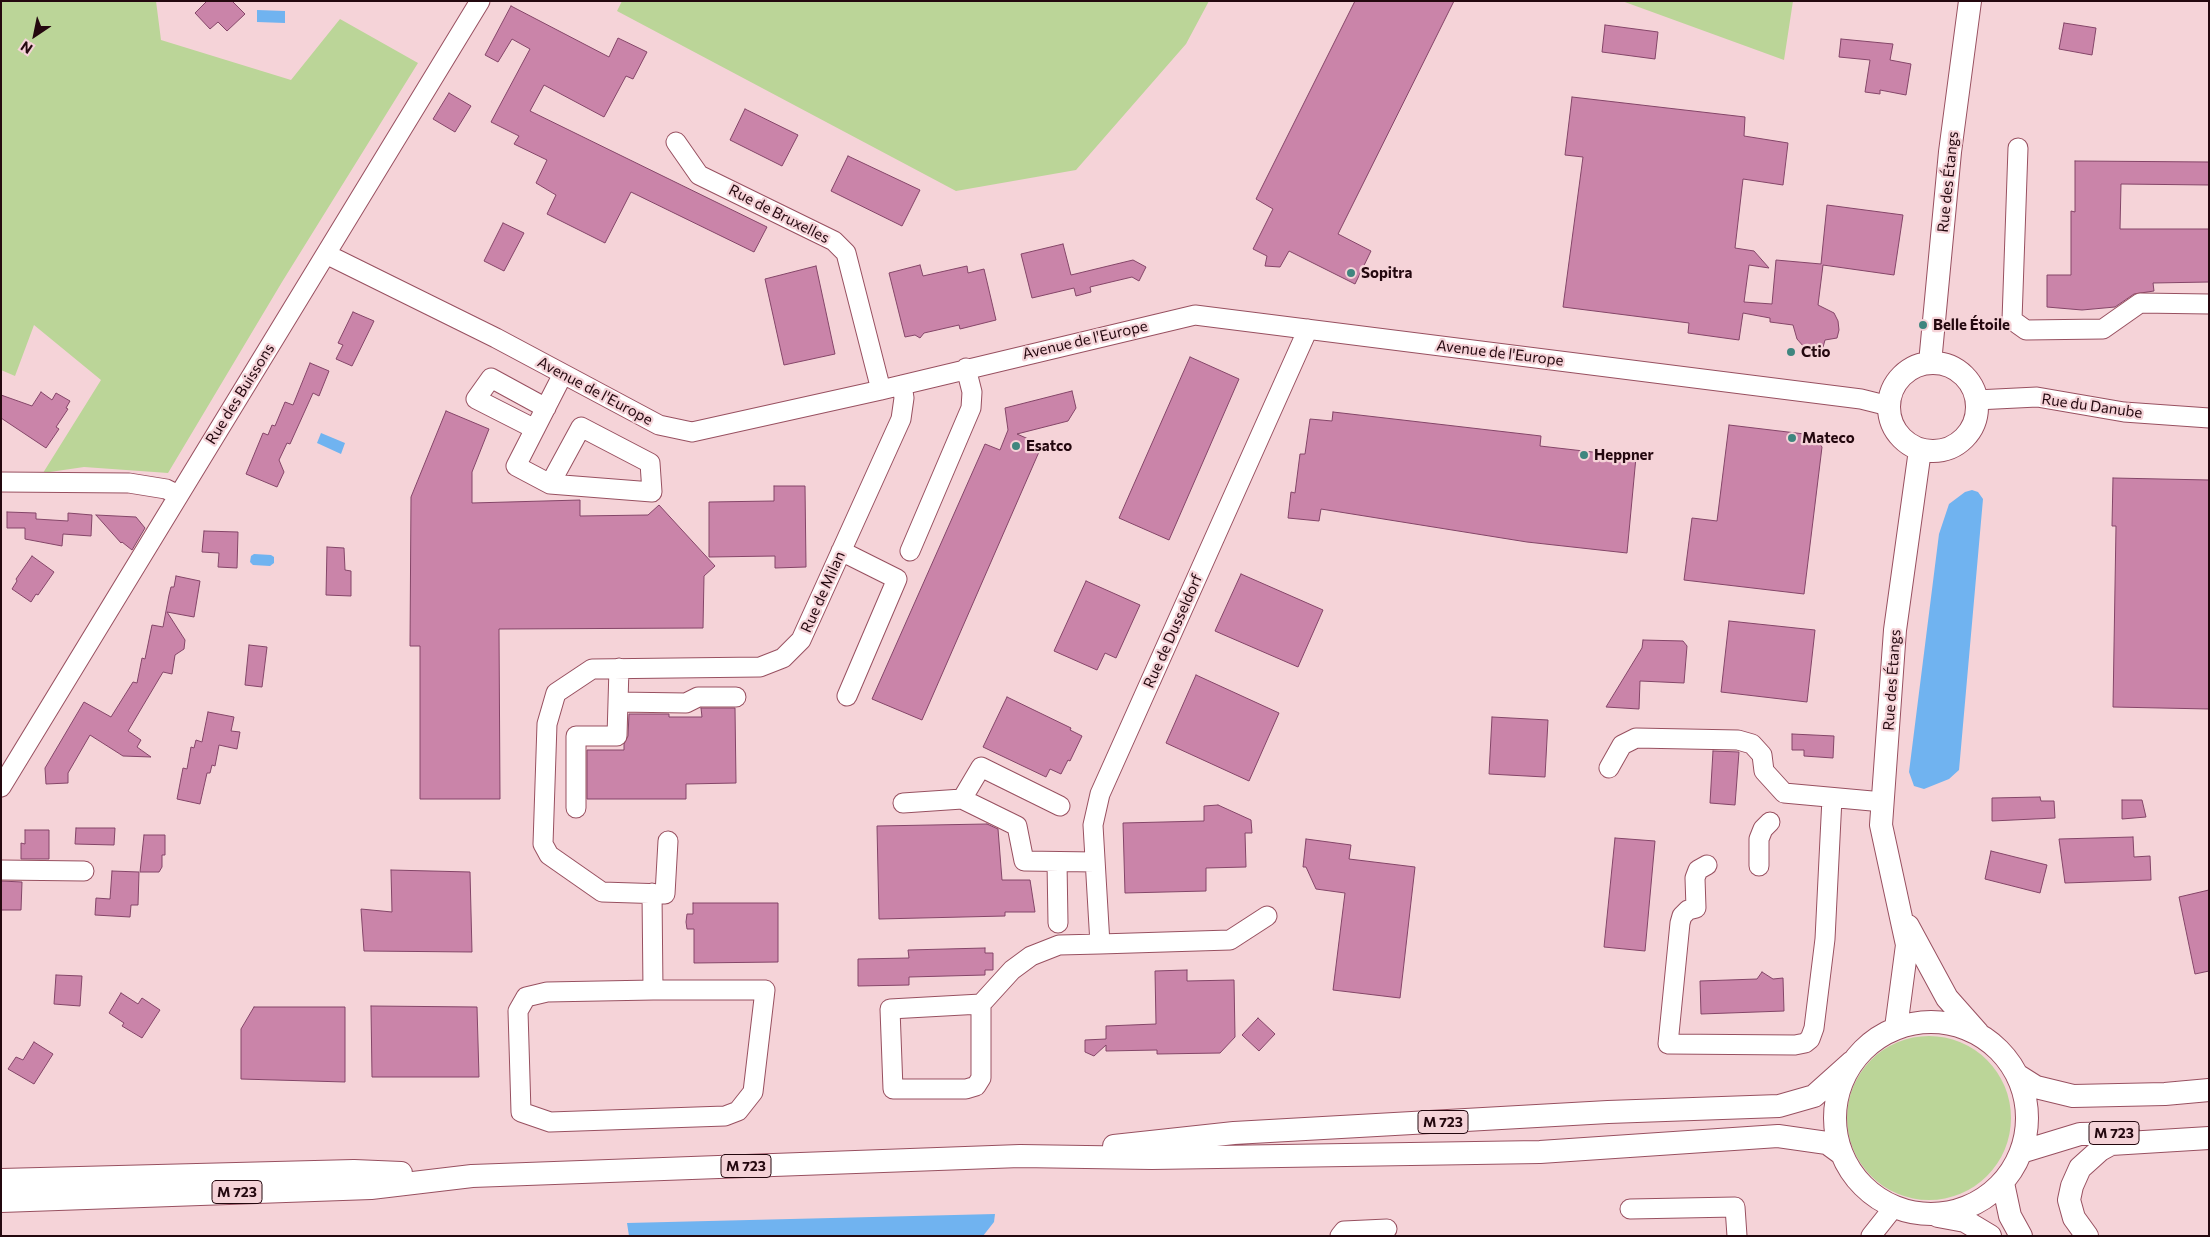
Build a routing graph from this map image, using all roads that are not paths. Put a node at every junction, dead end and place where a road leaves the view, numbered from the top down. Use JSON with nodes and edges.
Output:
{"nodes":[{"id":1,"x":480,"y":1,"type":"edge"},
{"id":2,"x":1970,"y":1,"type":"edge"},
{"id":3,"x":676,"y":142,"type":"dead end"},
{"id":4,"x":2018,"y":148,"type":"dead end"},
{"id":5,"x":326,"y":254,"type":"junction"},
{"id":6,"x":2209,"y":304,"type":"edge"},
{"id":7,"x":1308,"y":329,"type":"junction"},
{"id":8,"x":1930,"y":363,"type":"junction"},
{"id":9,"x":966,"y":368,"type":"junction"},
{"id":10,"x":563,"y":374,"type":"junction"},
{"id":11,"x":902,"y":384,"type":"junction"},
{"id":12,"x":881,"y":390,"type":"junction"},
{"id":13,"x":1976,"y":400,"type":"junction"},
{"id":14,"x":1889,"y":406,"type":"junction"},
{"id":15,"x":546,"y":408,"type":"junction"},
{"id":16,"x":2209,"y":418,"type":"edge"},
{"id":17,"x":535,"y":429,"type":"junction"},
{"id":18,"x":1920,"y":450,"type":"junction"},
{"id":19,"x":1,"y":482,"type":"edge"},
{"id":20,"x":550,"y":484,"type":"junction"},
{"id":21,"x":178,"y":495,"type":"junction"},
{"id":22,"x":841,"y":551,"type":"junction"},
{"id":23,"x":910,"y":551,"type":"dead end"},
{"id":24,"x":618,"y":668,"type":"junction"},
{"id":25,"x":847,"y":696,"type":"dead end"},
{"id":26,"x":736,"y":697,"type":"dead end"},
{"id":27,"x":618,"y":702,"type":"junction"},
{"id":28,"x":6,"y":768,"type":"edge"},
{"id":29,"x":1609,"y":768,"type":"dead end"},
{"id":30,"x":1,"y":787,"type":"edge"},
{"id":31,"x":1832,"y":798,"type":"junction"},
{"id":32,"x":962,"y":799,"type":"junction"},
{"id":33,"x":1883,"y":802,"type":"junction"},
{"id":34,"x":903,"y":803,"type":"dead end"},
{"id":35,"x":1060,"y":806,"type":"dead end"},
{"id":36,"x":576,"y":808,"type":"dead end"},
{"id":37,"x":1770,"y":822,"type":"dead end"},
{"id":38,"x":668,"y":841,"type":"dead end"},
{"id":39,"x":1057,"y":862,"type":"junction"},
{"id":40,"x":1095,"y":862,"type":"junction"},
{"id":41,"x":1707,"y":864,"type":"dead end"},
{"id":42,"x":1760,"y":866,"type":"dead end"},
{"id":43,"x":1,"y":870,"type":"edge"},
{"id":44,"x":84,"y":871,"type":"dead end"},
{"id":45,"x":652,"y":894,"type":"junction"},
{"id":46,"x":1900,"y":910,"type":"junction"},
{"id":47,"x":1267,"y":916,"type":"dead end"},
{"id":48,"x":1058,"y":922,"type":"dead end"},
{"id":49,"x":1100,"y":944,"type":"junction"},
{"id":50,"x":653,"y":990,"type":"junction"},
{"id":51,"x":981,"y":1004,"type":"junction"},
{"id":52,"x":1896,"y":1028,"type":"junction"},
{"id":53,"x":1981,"y":1036,"type":"junction"},
{"id":54,"x":1852,"y":1062,"type":"junction"},
{"id":55,"x":2017,"y":1075,"type":"junction"},
{"id":56,"x":2209,"y":1090,"type":"edge"},
{"id":57,"x":2209,"y":1128,"type":"edge"},
{"id":58,"x":2209,"y":1138,"type":"edge"},
{"id":59,"x":2021,"y":1152,"type":"junction"},
{"id":60,"x":1842,"y":1154,"type":"junction"},
{"id":61,"x":1020,"y":1156,"type":"junction"},
{"id":62,"x":472,"y":1176,"type":"junction"},
{"id":63,"x":1,"y":1180,"type":"edge"},
{"id":64,"x":2002,"y":1183,"type":"junction"},
{"id":65,"x":1,"y":1201,"type":"edge"},
{"id":66,"x":1894,"y":1207,"type":"junction"},
{"id":67,"x":1630,"y":1209,"type":"dead end"},
{"id":68,"x":1930,"y":1214,"type":"junction"},
{"id":69,"x":1387,"y":1229,"type":"dead end"},
{"id":70,"x":1340,"y":1236,"type":"edge"},
{"id":71,"x":1737,"y":1236,"type":"edge"},
{"id":72,"x":1871,"y":1236,"type":"edge"},
{"id":73,"x":1990,"y":1236,"type":"edge"},
{"id":74,"x":2021,"y":1236,"type":"edge"},
{"id":75,"x":2087,"y":1236,"type":"edge"}],
"edges":[{"from":1,"to":5,"type":"street","name":"Rue des Buissons"},
{"from":2,"to":8,"type":"main road","name":"Rue des Étangs"},
{"from":3,"to":12,"type":"street","name":"Rue de Bruxelles"},
{"from":4,"to":6,"type":"street"},
{"from":5,"to":10,"type":"street","name":"Avenue de l'Europe"},
{"from":5,"to":21,"type":"street","name":"Rue des Buissons"},
{"from":7,"to":9,"type":"street","name":"Avenue de l'Europe"},
{"from":7,"to":14,"type":"street","name":"Avenue de l'Europe"},
{"from":7,"to":40,"type":"street","name":"Rue de Dusseldorf"},
{"from":8,"to":13,"type":"main road"},
{"from":8,"to":14,"type":"main road"},
{"from":9,"to":11,"type":"street","name":"Avenue de l'Europe"},
{"from":9,"to":23,"type":"street"},
{"from":10,"to":12,"type":"street","name":"Avenue de l'Europe"},
{"from":10,"to":15,"type":"street"},
{"from":11,"to":12,"type":"street","name":"Avenue de l'Europe"},
{"from":11,"to":22,"type":"street","name":"Rue de Milan"},
{"from":13,"to":16,"type":"street","name":"Rue du Danube"},
{"from":13,"to":18,"type":"main road"},
{"from":14,"to":18,"type":"main road"},
{"from":15,"to":17,"type":"street"},
{"from":15,"to":17,"type":"street"},
{"from":17,"to":20,"type":"street"},
{"from":18,"to":33,"type":"main road","name":"Rue des Étangs"},
{"from":19,"to":21,"type":"street"},
{"from":20,"to":20,"type":"street"},
{"from":21,"to":28,"type":"street","name":"Rue des Buissons"},
{"from":22,"to":24,"type":"street","name":"Rue de Milan"},
{"from":22,"to":25,"type":"street"},
{"from":24,"to":27,"type":"street"},
{"from":24,"to":45,"type":"street","name":"Rue de Milan"},
{"from":26,"to":27,"type":"street"},
{"from":27,"to":36,"type":"street"},
{"from":28,"to":30,"type":"street","name":"Rue des Buissons"},
{"from":29,"to":31,"type":"street"},
{"from":31,"to":33,"type":"street"},
{"from":31,"to":41,"type":"street"},
{"from":32,"to":34,"type":"street"},
{"from":32,"to":35,"type":"street"},
{"from":32,"to":39,"type":"street"},
{"from":33,"to":46,"type":"main road","name":"Rue des Étangs"},
{"from":37,"to":42,"type":"street"},
{"from":38,"to":45,"type":"street"},
{"from":39,"to":40,"type":"street"},
{"from":39,"to":48,"type":"street"},
{"from":40,"to":49,"type":"street","name":"Rue de Dusseldorf"},
{"from":43,"to":44,"type":"street"},
{"from":45,"to":50,"type":"street"},
{"from":46,"to":52,"type":"main road","name":"Rue des Étangs"},
{"from":46,"to":53,"type":"main road","name":"Rue des Étangs"},
{"from":47,"to":49,"type":"street"},
{"from":49,"to":51,"type":"street"},
{"from":50,"to":50,"type":"street"},
{"from":51,"to":51,"type":"street"},
{"from":52,"to":53,"type":"main road"},
{"from":52,"to":54,"type":"main road"},
{"from":53,"to":55,"type":"main road"},
{"from":54,"to":60,"type":"main road"},
{"from":54,"to":61,"type":"main road","number":"M 723"},
{"from":55,"to":56,"type":"main road"},
{"from":55,"to":59,"type":"main road"},
{"from":57,"to":59,"type":"main road","number":"M 723"},
{"from":58,"to":75,"type":"main road"},
{"from":59,"to":64,"type":"main road"},
{"from":60,"to":61,"type":"main road","number":"M 723"},
{"from":60,"to":66,"type":"main road"},
{"from":61,"to":62,"type":"main road","number":"M 723"},
{"from":62,"to":63,"type":"main road","number":"M 723"},
{"from":62,"to":65,"type":"main road","number":"M 723"},
{"from":64,"to":68,"type":"main road"},
{"from":64,"to":74,"type":"main road"},
{"from":66,"to":68,"type":"main road"},
{"from":66,"to":72,"type":"street"},
{"from":67,"to":71,"type":"street"},
{"from":68,"to":73,"type":"main road"},
{"from":69,"to":70,"type":"street"}]}
